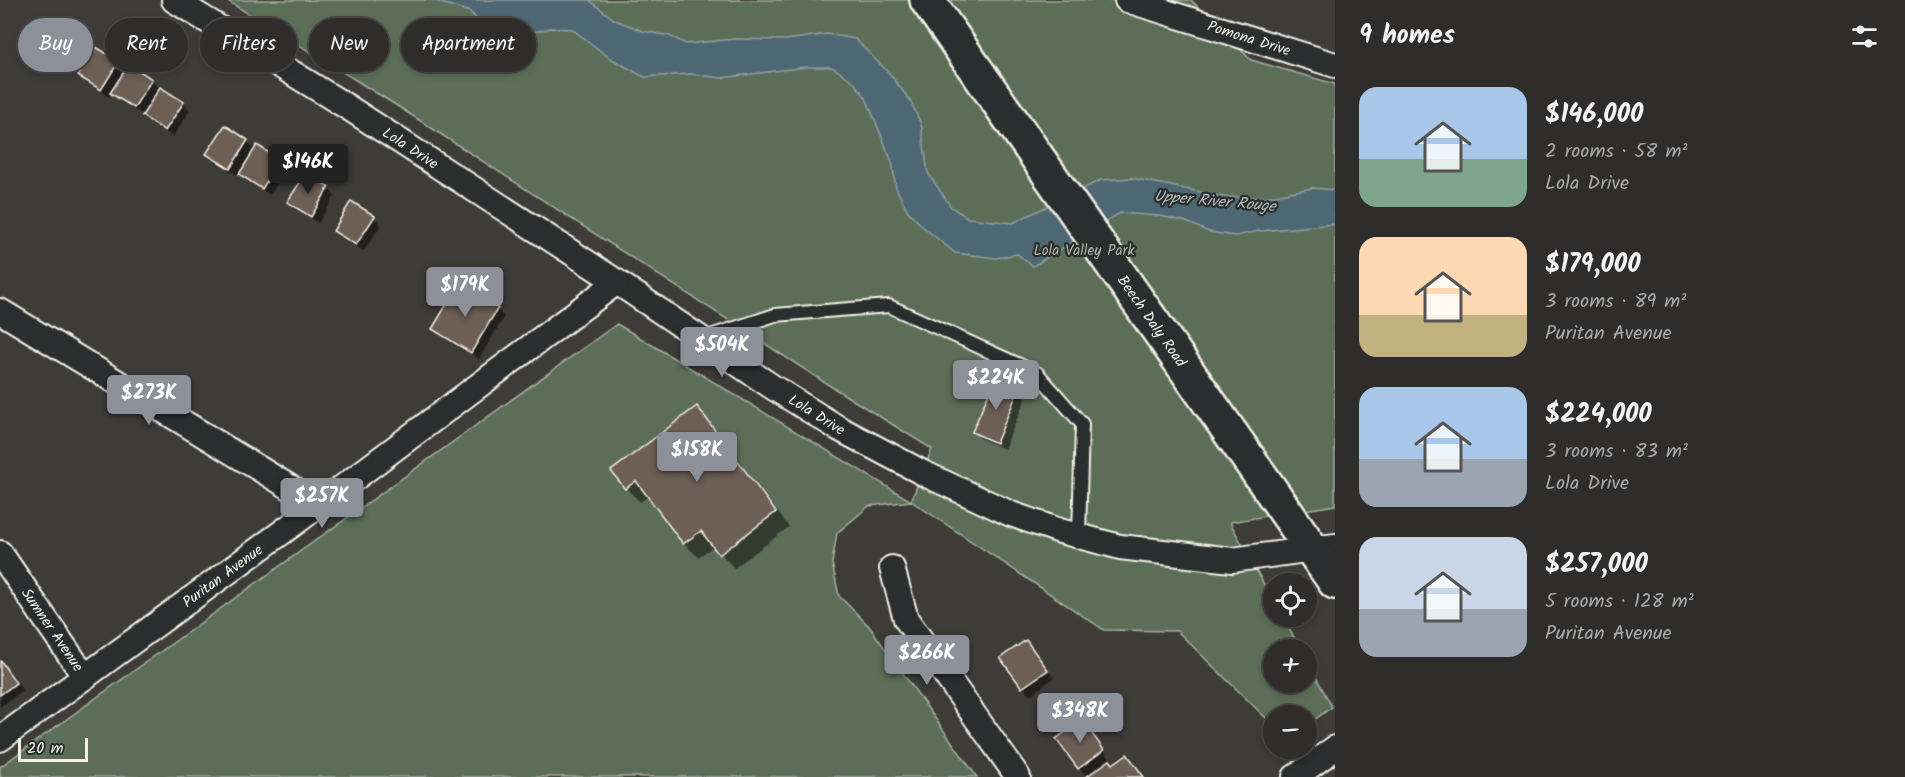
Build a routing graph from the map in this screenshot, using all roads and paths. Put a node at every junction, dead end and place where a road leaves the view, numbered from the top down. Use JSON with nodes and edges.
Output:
{"nodes":[{"id":1,"x":174,"y":0,"type":"edge"},
{"id":2,"x":927,"y":0,"type":"edge"},
{"id":3,"x":1127,"y":0,"type":"edge"},
{"id":4,"x":1335,"y":65,"type":"edge"},
{"id":5,"x":617,"y":282,"type":"junction"},
{"id":6,"x":0,"y":311,"type":"edge"},
{"id":7,"x":701,"y":339,"type":"junction"},
{"id":8,"x":319,"y":504,"type":"junction"},
{"id":9,"x":1079,"y":536,"type":"junction"},
{"id":10,"x":1324,"y":549,"type":"edge"},
{"id":11,"x":0,"y":553,"type":"edge"},
{"id":12,"x":892,"y":568,"type":"dead end"},
{"id":13,"x":1335,"y":582,"type":"edge"},
{"id":14,"x":85,"y":677,"type":"junction"},
{"id":15,"x":0,"y":739,"type":"edge"},
{"id":16,"x":1335,"y":748,"type":"edge"},
{"id":17,"x":1018,"y":777,"type":"edge"},
{"id":18,"x":1295,"y":777,"type":"edge"}],
"edges":[{"from":1,"to":5,"type":"street","name":"Lola Drive"},
{"from":2,"to":10,"type":"main road","name":"Beech Daly Road"},
{"from":3,"to":4,"type":"street","name":"Pomona Drive"},
{"from":5,"to":7,"type":"street","name":"Lola Drive"},
{"from":5,"to":8,"type":"street","name":"Puritan Avenue"},
{"from":6,"to":8,"type":"street"},
{"from":7,"to":9,"type":"street","name":"Lola Drive"},
{"from":7,"to":9,"type":"lane"},
{"from":8,"to":14,"type":"street","name":"Puritan Avenue"},
{"from":9,"to":10,"type":"street","name":"Lola Drive"},
{"from":10,"to":13,"type":"main road","name":"Beech Daly Road"},
{"from":11,"to":14,"type":"street","name":"Sumner Avenue"},
{"from":12,"to":17,"type":"street"},
{"from":14,"to":15,"type":"street","name":"Puritan Avenue"},
{"from":16,"to":18,"type":"street"}]}
